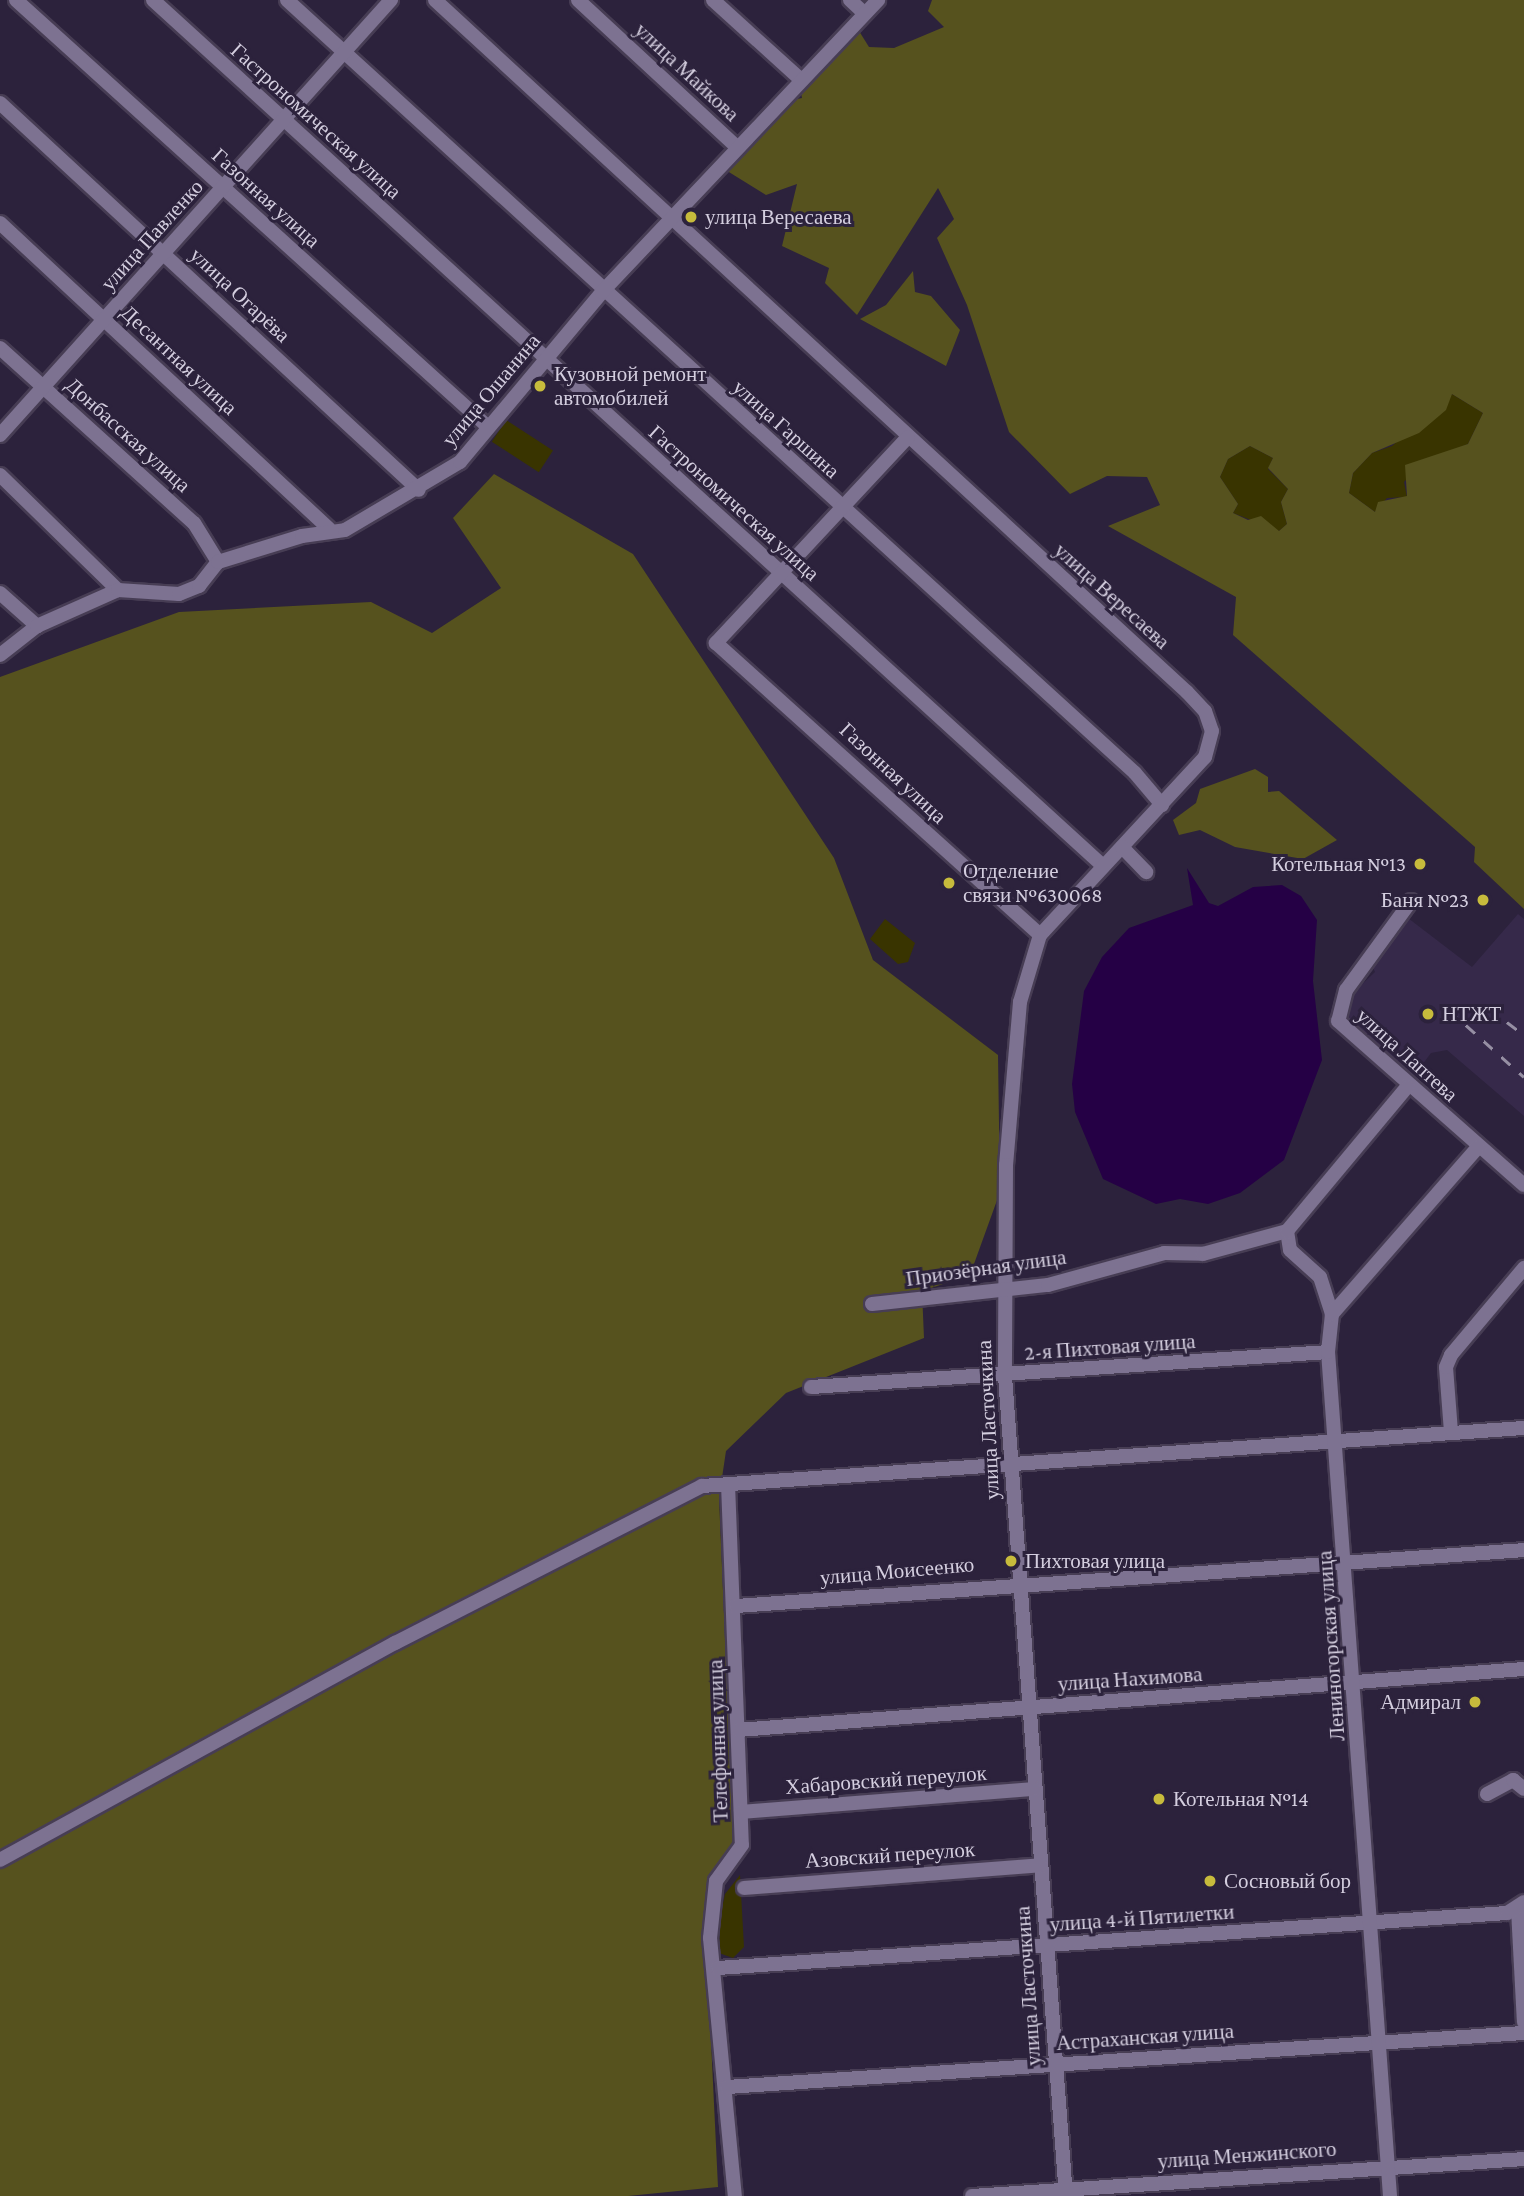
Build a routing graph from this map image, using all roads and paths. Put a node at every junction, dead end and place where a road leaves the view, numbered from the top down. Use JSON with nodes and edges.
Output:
{"nodes":[{"id":1,"x":16,"y":0,"type":"edge"},
{"id":2,"x":153,"y":0,"type":"edge"},
{"id":3,"x":287,"y":0,"type":"edge"},
{"id":4,"x":391,"y":0,"type":"edge"},
{"id":5,"x":435,"y":0,"type":"edge"},
{"id":6,"x":578,"y":0,"type":"edge"},
{"id":7,"x":713,"y":0,"type":"edge"},
{"id":8,"x":850,"y":0,"type":"edge"},
{"id":9,"x":878,"y":0,"type":"edge"},
{"id":10,"x":864,"y":13,"type":"junction"},
{"id":11,"x":345,"y":53,"type":"junction"},
{"id":12,"x":800,"y":79,"type":"junction"},
{"id":13,"x":0,"y":103,"type":"edge"},
{"id":14,"x":284,"y":120,"type":"junction"},
{"id":15,"x":737,"y":147,"type":"junction"},
{"id":16,"x":224,"y":187,"type":"junction"},
{"id":17,"x":671,"y":217,"type":"junction"},
{"id":18,"x":0,"y":223,"type":"edge"},
{"id":19,"x":164,"y":254,"type":"junction"},
{"id":20,"x":603,"y":292,"type":"junction"},
{"id":21,"x":104,"y":320,"type":"junction"},
{"id":22,"x":0,"y":348,"type":"edge"},
{"id":23,"x":543,"y":360,"type":"junction"},
{"id":24,"x":43,"y":387,"type":"junction"},
{"id":25,"x":488,"y":427,"type":"junction"},
{"id":26,"x":0,"y":435,"type":"edge"},
{"id":27,"x":908,"y":437,"type":"junction"},
{"id":28,"x":0,"y":475,"type":"edge"},
{"id":29,"x":419,"y":490,"type":"junction"},
{"id":30,"x":842,"y":508,"type":"junction"},
{"id":31,"x":329,"y":529,"type":"junction"},
{"id":32,"x":218,"y":562,"type":"junction"},
{"id":33,"x":780,"y":572,"type":"junction"},
{"id":34,"x":118,"y":590,"type":"junction"},
{"id":35,"x":0,"y":593,"type":"edge"},
{"id":36,"x":37,"y":626,"type":"junction"},
{"id":37,"x":0,"y":655,"type":"edge"},
{"id":38,"x":1205,"y":711,"type":"joint"},
{"id":39,"x":1162,"y":805,"type":"junction"},
{"id":40,"x":1122,"y":847,"type":"junction"},
{"id":41,"x":1103,"y":866,"type":"junction"},
{"id":42,"x":1146,"y":872,"type":"dead end"},
{"id":43,"x":1410,"y":901,"type":"dead end"},
{"id":44,"x":1040,"y":935,"type":"junction"},
{"id":45,"x":1408,"y":1087,"type":"junction"},
{"id":46,"x":1478,"y":1147,"type":"junction"},
{"id":47,"x":1524,"y":1185,"type":"edge"},
{"id":48,"x":1287,"y":1231,"type":"junction"},
{"id":49,"x":1524,"y":1268,"type":"edge"},
{"id":50,"x":1002,"y":1290,"type":"junction"},
{"id":51,"x":872,"y":1304,"type":"dead end"},
{"id":52,"x":1332,"y":1314,"type":"junction"},
{"id":53,"x":1328,"y":1352,"type":"junction"},
{"id":54,"x":1005,"y":1376,"type":"junction"},
{"id":55,"x":811,"y":1387,"type":"dead end"},
{"id":56,"x":1524,"y":1428,"type":"edge"},
{"id":57,"x":1451,"y":1432,"type":"junction"},
{"id":58,"x":1336,"y":1441,"type":"junction"},
{"id":59,"x":1010,"y":1464,"type":"junction"},
{"id":60,"x":728,"y":1484,"type":"junction"},
{"id":61,"x":1524,"y":1550,"type":"edge"},
{"id":62,"x":1346,"y":1560,"type":"junction"},
{"id":63,"x":1020,"y":1582,"type":"junction"},
{"id":64,"x":736,"y":1606,"type":"junction"},
{"id":65,"x":1524,"y":1669,"type":"edge"},
{"id":66,"x":1354,"y":1686,"type":"junction"},
{"id":67,"x":1030,"y":1706,"type":"junction"},
{"id":68,"x":737,"y":1730,"type":"junction"},
{"id":69,"x":1034,"y":1789,"type":"junction"},
{"id":70,"x":1524,"y":1789,"type":"edge"},
{"id":71,"x":1486,"y":1794,"type":"dead end"},
{"id":72,"x":741,"y":1812,"type":"junction"},
{"id":73,"x":0,"y":1860,"type":"edge"},
{"id":74,"x":1040,"y":1865,"type":"junction"},
{"id":75,"x":744,"y":1888,"type":"dead end"},
{"id":76,"x":1521,"y":1905,"type":"edge"},
{"id":77,"x":1372,"y":1923,"type":"junction"},
{"id":78,"x":1047,"y":1945,"type":"junction"},
{"id":79,"x":718,"y":1968,"type":"junction"},
{"id":80,"x":1524,"y":2022,"type":"edge"},
{"id":81,"x":1524,"y":2034,"type":"edge"},
{"id":82,"x":1378,"y":2040,"type":"junction"},
{"id":83,"x":1055,"y":2065,"type":"junction"},
{"id":84,"x":727,"y":2087,"type":"junction"},
{"id":85,"x":1524,"y":2159,"type":"edge"},
{"id":86,"x":1388,"y":2167,"type":"junction"},
{"id":87,"x":1066,"y":2192,"type":"edge"},
{"id":88,"x":735,"y":2196,"type":"edge"},
{"id":89,"x":972,"y":2196,"type":"edge"},
{"id":90,"x":1390,"y":2196,"type":"edge"}],
"edges":[{"from":1,"to":16,"type":"street","name":"Газонная улица"},
{"from":2,"to":14,"type":"street","name":"Гастрономическая улица"},
{"from":3,"to":11,"type":"street","name":"улица Гаршина"},
{"from":4,"to":11,"type":"street","name":"улица Павленко"},
{"from":5,"to":17,"type":"street","name":"улица Вересаева"},
{"from":6,"to":15,"type":"street","name":"улица Майкова"},
{"from":7,"to":12,"type":"street"},
{"from":8,"to":10,"type":"street"},
{"from":9,"to":10,"type":"street","name":"улица Ошанина"},
{"from":10,"to":12,"type":"street","name":"улица Ошанина"},
{"from":11,"to":14,"type":"street","name":"улица Павленко"},
{"from":11,"to":20,"type":"street","name":"улица Гаршина"},
{"from":12,"to":15,"type":"street","name":"улица Ошанина"},
{"from":13,"to":19,"type":"street","name":"улица Огарёва"},
{"from":14,"to":16,"type":"street","name":"улица Павленко"},
{"from":14,"to":23,"type":"street","name":"Гастрономическая улица"},
{"from":15,"to":17,"type":"street","name":"улица Ошанина"},
{"from":16,"to":19,"type":"street","name":"улица Павленко"},
{"from":16,"to":25,"type":"street","name":"Газонная улица"},
{"from":17,"to":20,"type":"street","name":"улица Ошанина"},
{"from":17,"to":27,"type":"street","name":"улица Вересаева"},
{"from":18,"to":21,"type":"street","name":"Десантная улица"},
{"from":19,"to":21,"type":"street","name":"улица Павленко"},
{"from":19,"to":29,"type":"street","name":"улица Огарёва"},
{"from":20,"to":23,"type":"street","name":"улица Ошанина"},
{"from":20,"to":30,"type":"street","name":"улица Гаршина"},
{"from":21,"to":24,"type":"street","name":"улица Павленко"},
{"from":21,"to":31,"type":"street","name":"Десантная улица"},
{"from":22,"to":24,"type":"street","name":"Донбасская улица"},
{"from":23,"to":25,"type":"street","name":"улица Ошанина"},
{"from":23,"to":33,"type":"street","name":"Гастрономическая улица"},
{"from":24,"to":26,"type":"street","name":"улица Павленко"},
{"from":24,"to":32,"type":"street","name":"Донбасская улица"},
{"from":25,"to":29,"type":"street","name":"улица Ошанина"},
{"from":27,"to":30,"type":"street"},
{"from":27,"to":38,"type":"street","name":"улица Вересаева"},
{"from":28,"to":34,"type":"street"},
{"from":29,"to":31,"type":"street","name":"улица Ошанина"},
{"from":30,"to":33,"type":"street"},
{"from":30,"to":39,"type":"street","name":"улица Гаршина"},
{"from":31,"to":32,"type":"street","name":"улица Ошанина"},
{"from":32,"to":34,"type":"street"},
{"from":33,"to":41,"type":"street","name":"Гастрономическая улица"},
{"from":33,"to":44,"type":"street","name":"Газонная улица"},
{"from":34,"to":36,"type":"street"},
{"from":35,"to":36,"type":"street"},
{"from":36,"to":37,"type":"street"},
{"from":38,"to":39,"type":"street","name":"улица Ласточкина"},
{"from":39,"to":40,"type":"street","name":"улица Ласточкина"},
{"from":40,"to":41,"type":"street","name":"улица Ласточкина"},
{"from":40,"to":42,"type":"street"},
{"from":41,"to":44,"type":"street","name":"улица Ласточкина"},
{"from":43,"to":45,"type":"street","name":"улица Лаптева"},
{"from":44,"to":50,"type":"street","name":"улица Ласточкина"},
{"from":45,"to":46,"type":"street","name":"улица Лаптева"},
{"from":45,"to":48,"type":"street"},
{"from":46,"to":47,"type":"street","name":"улица Лаптева"},
{"from":46,"to":52,"type":"street"},
{"from":48,"to":50,"type":"street","name":"Приозёрная улица"},
{"from":48,"to":52,"type":"street"},
{"from":49,"to":57,"type":"street"},
{"from":50,"to":51,"type":"street","name":"Приозёрная улица"},
{"from":50,"to":54,"type":"street","name":"улица Ласточкина"},
{"from":52,"to":53,"type":"street","name":"Лениногорская улица"},
{"from":53,"to":54,"type":"street","name":"2-я Пихтовая улица"},
{"from":53,"to":58,"type":"street","name":"Лениногорская улица"},
{"from":54,"to":55,"type":"street","name":"2-я Пихтовая улица"},
{"from":54,"to":59,"type":"street","name":"улица Ласточкина"},
{"from":56,"to":57,"type":"street"},
{"from":57,"to":58,"type":"street"},
{"from":58,"to":59,"type":"street"},
{"from":58,"to":62,"type":"street","name":"Лениногорская улица"},
{"from":59,"to":60,"type":"street"},
{"from":59,"to":63,"type":"street","name":"улица Ласточкина"},
{"from":60,"to":64,"type":"street","name":"Телефонная улица"},
{"from":60,"to":73,"type":"street"},
{"from":61,"to":62,"type":"street","name":"улица Моисеенко"},
{"from":62,"to":63,"type":"street","name":"улица Моисеенко"},
{"from":62,"to":66,"type":"street","name":"Лениногорская улица"},
{"from":63,"to":64,"type":"street","name":"улица Моисеенко"},
{"from":63,"to":67,"type":"street","name":"улица Ласточкина"},
{"from":64,"to":68,"type":"street","name":"Телефонная улица"},
{"from":65,"to":66,"type":"street","name":"улица Нахимова"},
{"from":66,"to":67,"type":"street","name":"улица Нахимова"},
{"from":66,"to":77,"type":"street","name":"Лениногорская улица"},
{"from":67,"to":68,"type":"street","name":"улица Нахимова"},
{"from":67,"to":69,"type":"street","name":"улица Ласточкина"},
{"from":68,"to":72,"type":"street","name":"Телефонная улица"},
{"from":69,"to":72,"type":"street","name":"Хабаровский переулок"},
{"from":69,"to":74,"type":"street","name":"улица Ласточкина"},
{"from":70,"to":71,"type":"street"},
{"from":72,"to":79,"type":"street","name":"Телефонная улица"},
{"from":74,"to":75,"type":"street","name":"Азовский переулок"},
{"from":74,"to":78,"type":"street","name":"улица Ласточкина"},
{"from":76,"to":77,"type":"street","name":"улица 4-й Пятилетки"},
{"from":76,"to":80,"type":"street"},
{"from":77,"to":78,"type":"street","name":"улица 4-й Пятилетки"},
{"from":77,"to":82,"type":"street","name":"Лениногорская улица"},
{"from":78,"to":79,"type":"street","name":"улица 4-й Пятилетки"},
{"from":78,"to":83,"type":"street","name":"улица Ласточкина"},
{"from":79,"to":84,"type":"street","name":"Телефонная улица"},
{"from":81,"to":82,"type":"street","name":"Астраханская улица"},
{"from":82,"to":83,"type":"street","name":"Астраханская улица"},
{"from":82,"to":86,"type":"street","name":"Лениногорская улица"},
{"from":83,"to":84,"type":"street","name":"Астраханская улица"},
{"from":83,"to":87,"type":"street","name":"улица Ласточкина"},
{"from":84,"to":88,"type":"street","name":"Телефонная улица"},
{"from":85,"to":86,"type":"street","name":"улица Менжинского"},
{"from":86,"to":87,"type":"street","name":"улица Менжинского"},
{"from":86,"to":90,"type":"street","name":"Лениногорская улица"},
{"from":87,"to":89,"type":"street","name":"улица Менжинского"}]}
